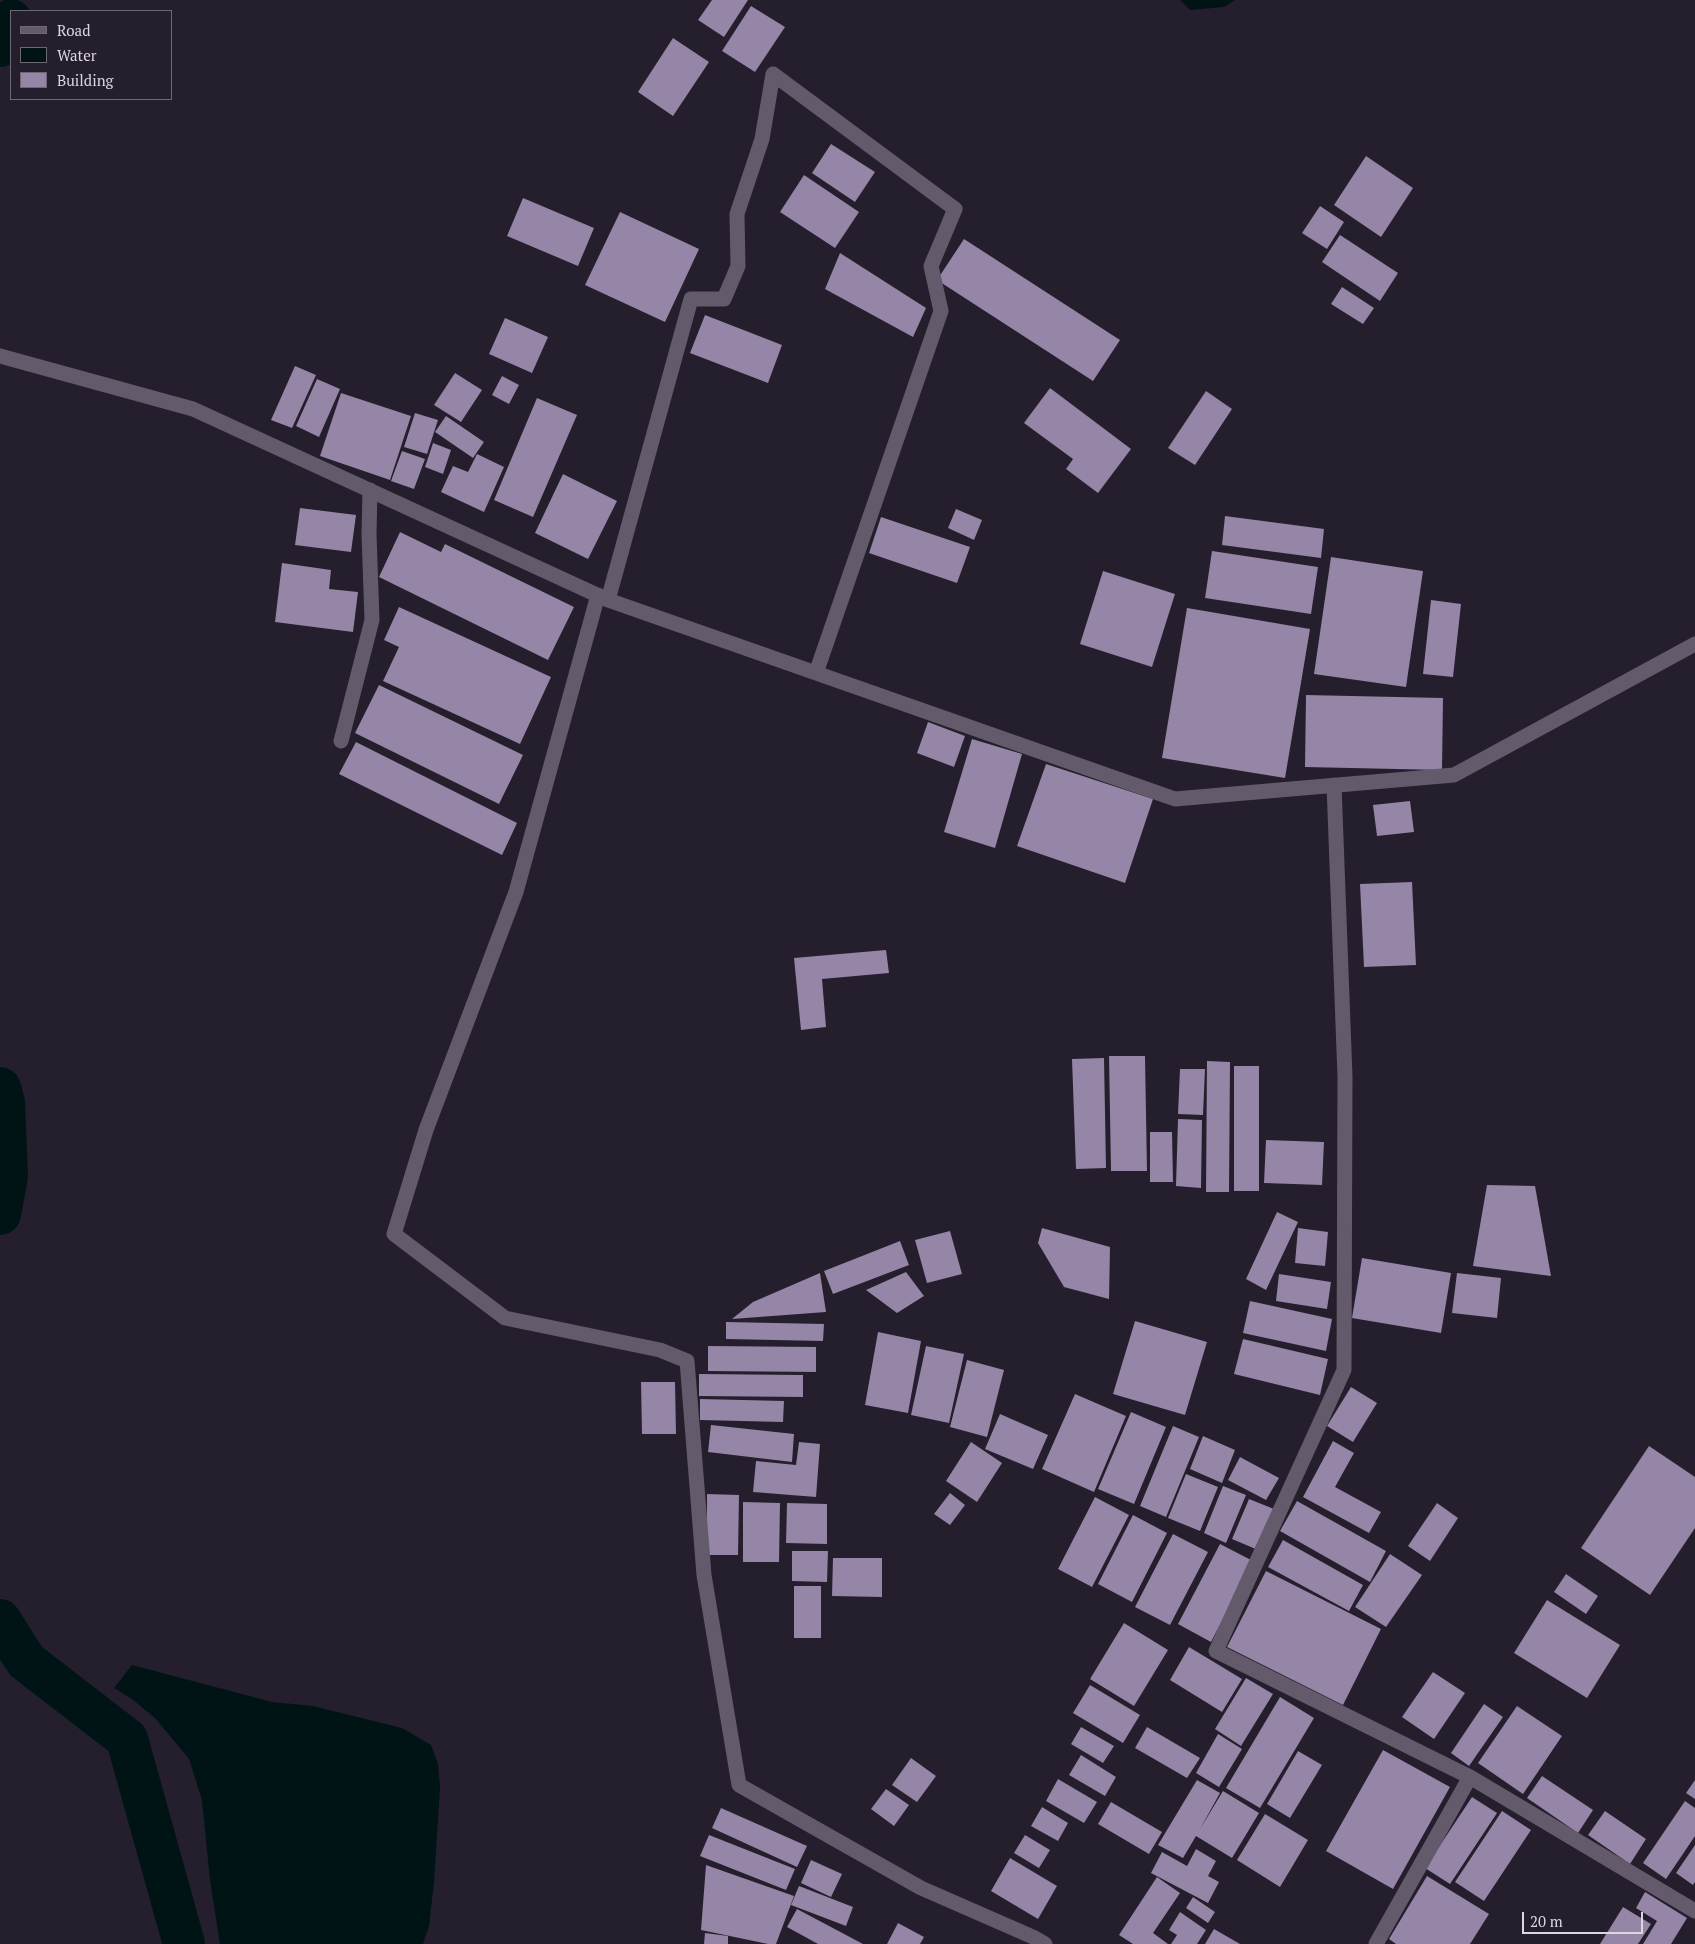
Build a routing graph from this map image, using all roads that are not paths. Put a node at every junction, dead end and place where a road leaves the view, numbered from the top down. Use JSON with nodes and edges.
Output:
{"nodes":[{"id":1,"x":0,"y":356,"type":"edge"},
{"id":2,"x":370,"y":490,"type":"junction"},
{"id":3,"x":603,"y":597,"type":"junction"},
{"id":4,"x":1695,"y":644,"type":"edge"},
{"id":5,"x":816,"y":673,"type":"junction"},
{"id":6,"x":341,"y":741,"type":"dead end"},
{"id":7,"x":1334,"y":785,"type":"junction"},
{"id":8,"x":1470,"y":1777,"type":"junction"},
{"id":9,"x":1695,"y":1911,"type":"edge"},
{"id":10,"x":1045,"y":1944,"type":"edge"},
{"id":11,"x":1376,"y":1944,"type":"edge"}],
"edges":[{"from":1,"to":2,"type":"street"},
{"from":2,"to":3,"type":"street"},
{"from":2,"to":6,"type":"street"},
{"from":3,"to":5,"type":"street"},
{"from":3,"to":5,"type":"street"},
{"from":3,"to":10,"type":"street"},
{"from":4,"to":7,"type":"street"},
{"from":5,"to":7,"type":"street"},
{"from":7,"to":8,"type":"street"},
{"from":8,"to":9,"type":"street"},
{"from":8,"to":11,"type":"street"}]}
